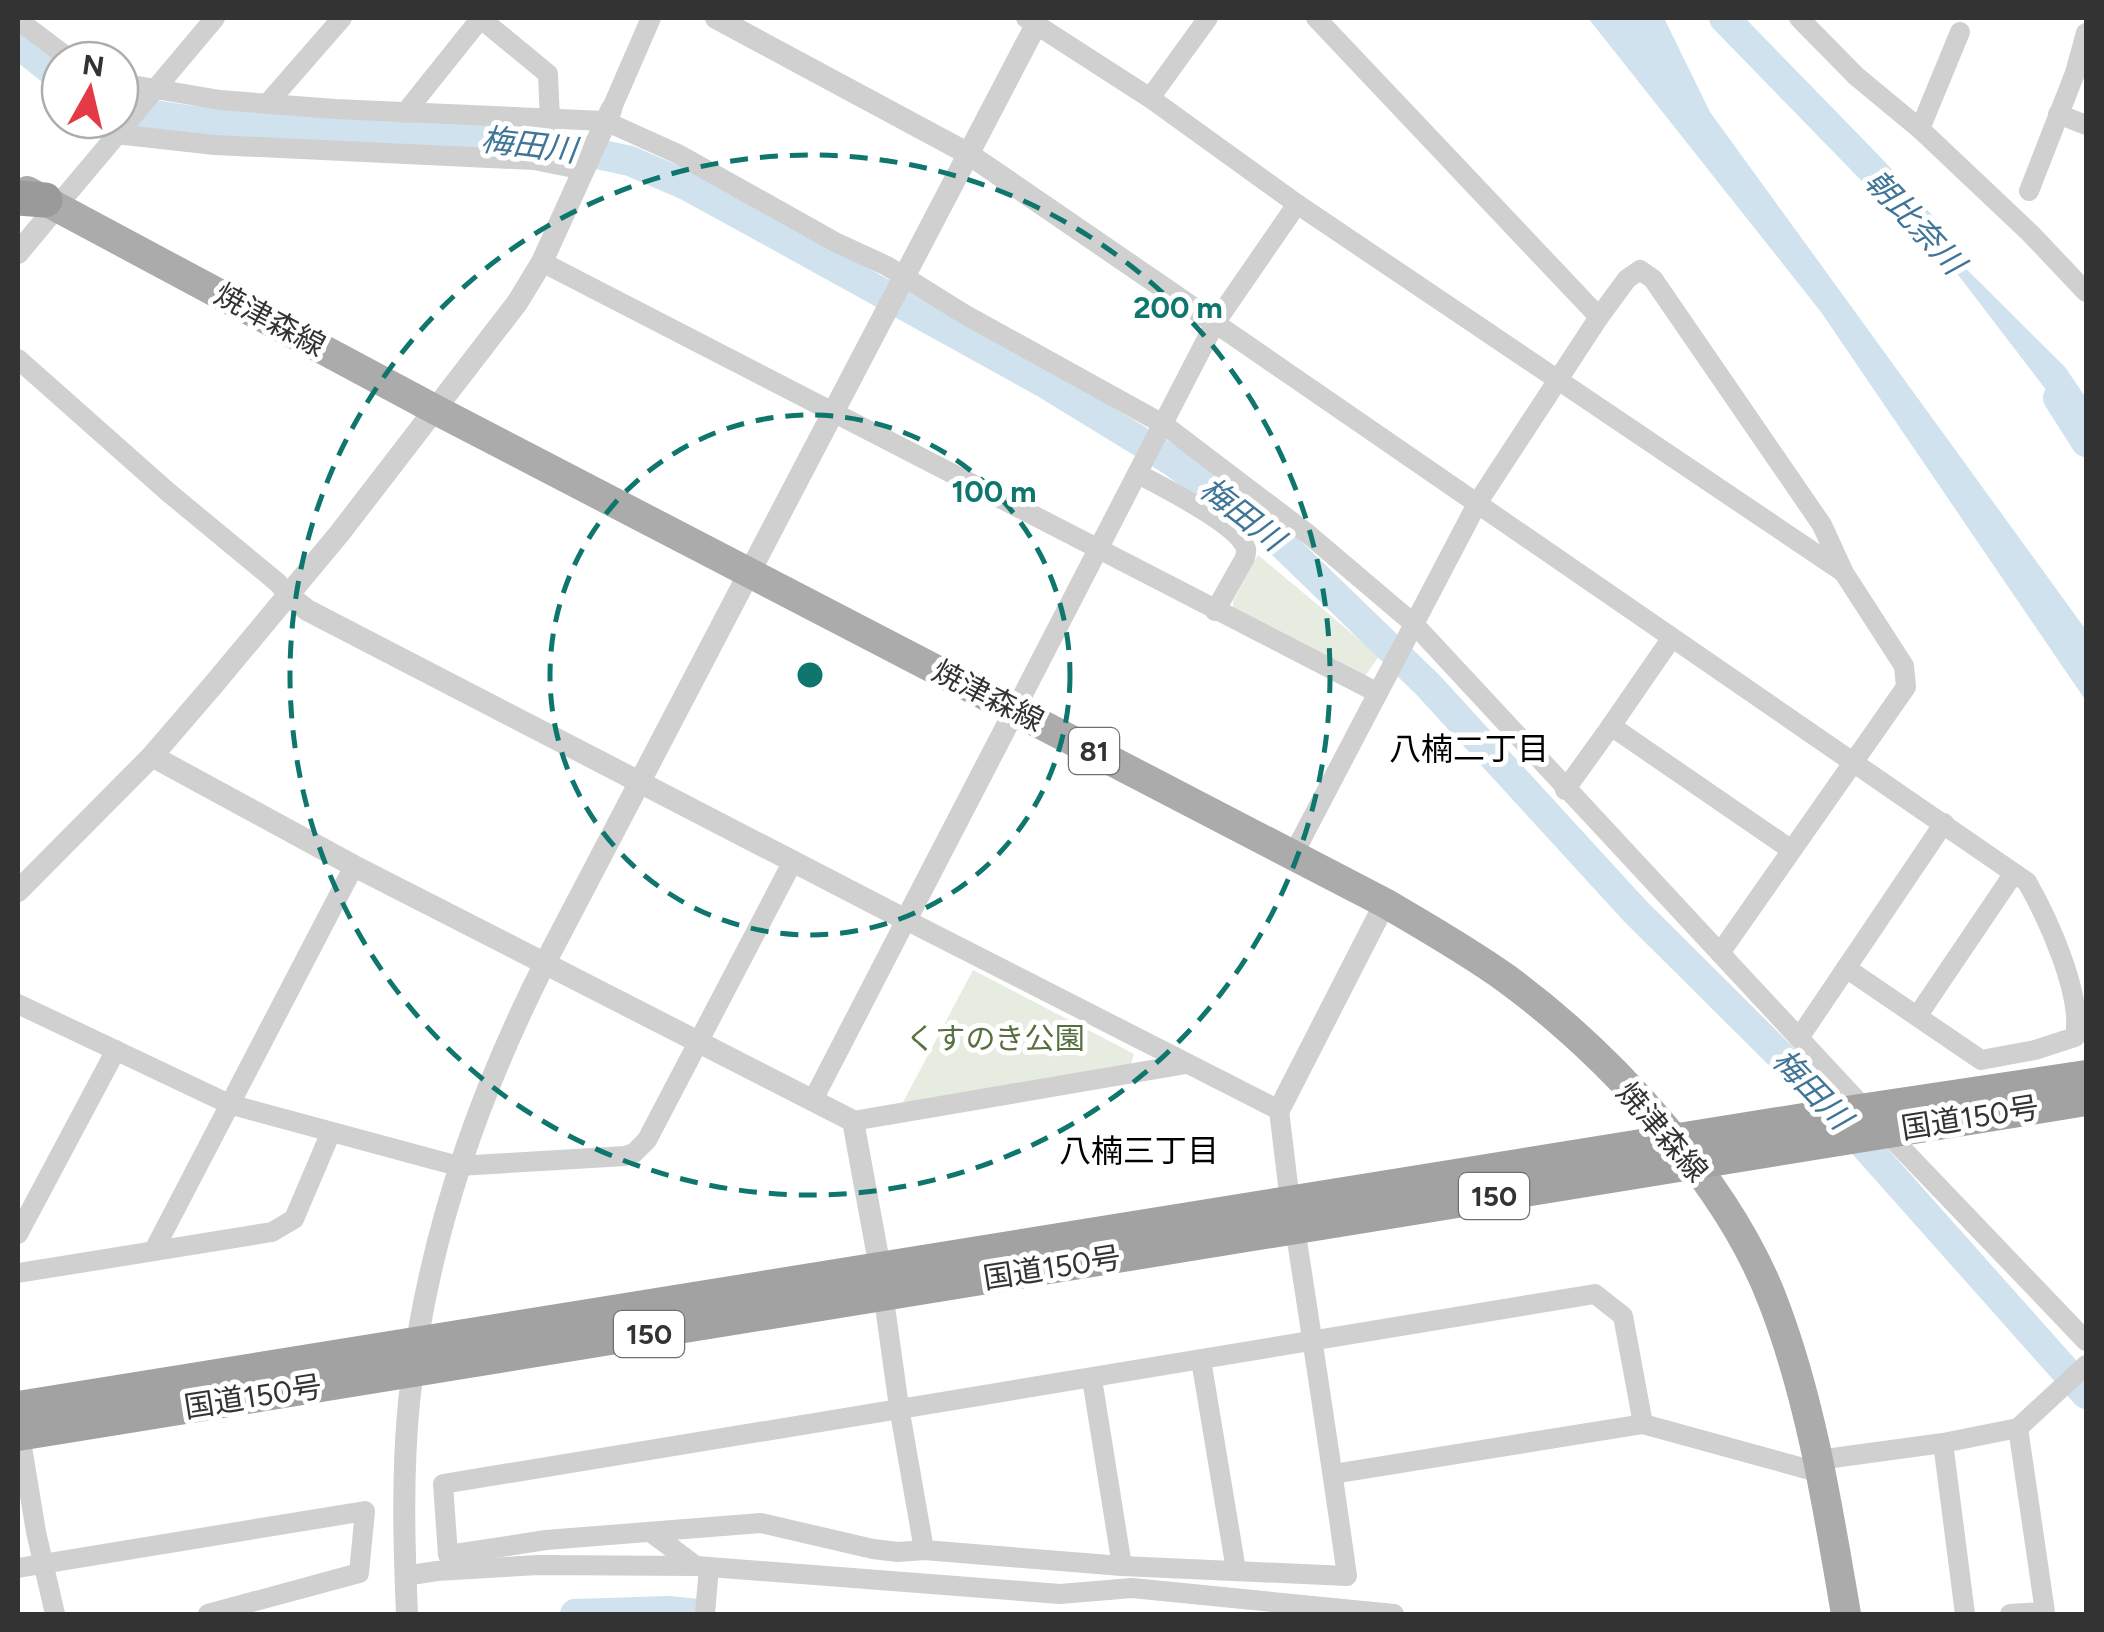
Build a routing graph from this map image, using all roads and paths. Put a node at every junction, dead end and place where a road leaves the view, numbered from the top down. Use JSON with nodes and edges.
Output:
{"nodes":[{"id":1,"x":342,"y":18,"type":"edge"},
{"id":2,"x":480,"y":18,"type":"edge"},
{"id":3,"x":652,"y":18,"type":"edge"},
{"id":4,"x":716,"y":18,"type":"edge"},
{"id":5,"x":1208,"y":18,"type":"edge"},
{"id":6,"x":1316,"y":18,"type":"edge"},
{"id":7,"x":1799,"y":18,"type":"edge"},
{"id":8,"x":212,"y":19,"type":"edge"},
{"id":9,"x":18,"y":20,"type":"edge"},
{"id":10,"x":1031,"y":20,"type":"edge"},
{"id":11,"x":1960,"y":32,"type":"dead end"},
{"id":12,"x":2086,"y":32,"type":"edge"},
{"id":13,"x":44,"y":40,"type":"edge"},
{"id":14,"x":140,"y":88,"type":"edge"},
{"id":15,"x":152,"y":91,"type":"junction"},
{"id":16,"x":1150,"y":98,"type":"junction"},
{"id":17,"x":267,"y":104,"type":"junction"},
{"id":18,"x":140,"y":105,"type":"edge"},
{"id":19,"x":404,"y":113,"type":"junction"},
{"id":20,"x":2058,"y":114,"type":"junction"},
{"id":21,"x":550,"y":120,"type":"junction"},
{"id":22,"x":606,"y":120,"type":"junction"},
{"id":23,"x":2086,"y":125,"type":"edge"},
{"id":24,"x":1920,"y":129,"type":"junction"},
{"id":25,"x":140,"y":135,"type":"edge"},
{"id":26,"x":108,"y":140,"type":"edge"},
{"id":27,"x":968,"y":153,"type":"junction"},
{"id":28,"x":585,"y":168,"type":"junction"},
{"id":29,"x":2030,"y":191,"type":"dead end"},
{"id":30,"x":34,"y":198,"type":"edge"},
{"id":31,"x":1297,"y":204,"type":"junction"},
{"id":32,"x":18,"y":252,"type":"edge"},
{"id":33,"x":542,"y":262,"type":"junction"},
{"id":34,"x":902,"y":278,"type":"junction"},
{"id":35,"x":2086,"y":292,"type":"edge"},
{"id":36,"x":1599,"y":318,"type":"junction"},
{"id":37,"x":1216,"y":323,"type":"junction"},
{"id":38,"x":18,"y":359,"type":"edge"},
{"id":39,"x":1559,"y":380,"type":"junction"},
{"id":40,"x":436,"y":410,"type":"junction"},
{"id":41,"x":832,"y":411,"type":"junction"},
{"id":42,"x":1161,"y":428,"type":"junction"},
{"id":43,"x":1139,"y":471,"type":"junction"},
{"id":44,"x":1478,"y":502,"type":"junction"},
{"id":45,"x":1097,"y":551,"type":"junction"},
{"id":46,"x":748,"y":572,"type":"junction"},
{"id":47,"x":1844,"y":572,"type":"junction"},
{"id":48,"x":287,"y":594,"type":"junction"},
{"id":49,"x":1215,"y":611,"type":"junction"},
{"id":50,"x":1411,"y":629,"type":"junction"},
{"id":51,"x":1671,"y":639,"type":"junction"},
{"id":52,"x":1381,"y":688,"type":"junction"},
{"id":53,"x":1015,"y":710,"type":"junction"},
{"id":54,"x":1612,"y":726,"type":"junction"},
{"id":55,"x":152,"y":756,"type":"junction"},
{"id":56,"x":1853,"y":762,"type":"junction"},
{"id":57,"x":638,"y":784,"type":"junction"},
{"id":58,"x":1565,"y":790,"type":"junction"},
{"id":59,"x":1944,"y":823,"type":"junction"},
{"id":60,"x":1790,"y":849,"type":"junction"},
{"id":61,"x":1293,"y":855,"type":"junction"},
{"id":62,"x":792,"y":863,"type":"junction"},
{"id":63,"x":354,"y":866,"type":"junction"},
{"id":64,"x":2014,"y":872,"type":"junction"},
{"id":65,"x":18,"y":891,"type":"edge"},
{"id":66,"x":1385,"y":902,"type":"junction"},
{"id":67,"x":906,"y":920,"type":"junction"},
{"id":68,"x":1720,"y":953,"type":"junction"},
{"id":69,"x":545,"y":963,"type":"junction"},
{"id":70,"x":1846,"y":968,"type":"junction"},
{"id":71,"x":18,"y":1004,"type":"edge"},
{"id":72,"x":1918,"y":1015,"type":"junction"},
{"id":73,"x":1798,"y":1038,"type":"junction"},
{"id":74,"x":698,"y":1040,"type":"junction"},
{"id":75,"x":116,"y":1050,"type":"junction"},
{"id":76,"x":1186,"y":1064,"type":"junction"},
{"id":77,"x":2086,"y":1076,"type":"edge"},
{"id":78,"x":814,"y":1098,"type":"junction"},
{"id":79,"x":2086,"y":1100,"type":"edge"},
{"id":80,"x":229,"y":1104,"type":"junction"},
{"id":81,"x":1279,"y":1110,"type":"junction"},
{"id":82,"x":853,"y":1120,"type":"junction"},
{"id":83,"x":1869,"y":1122,"type":"junction"},
{"id":84,"x":331,"y":1132,"type":"junction"},
{"id":85,"x":1683,"y":1152,"type":"junction"},
{"id":86,"x":458,"y":1166,"type":"junction"},
{"id":87,"x":1293,"y":1215,"type":"junction"},
{"id":88,"x":18,"y":1234,"type":"edge"},
{"id":89,"x":154,"y":1250,"type":"junction"},
{"id":90,"x":18,"y":1273,"type":"edge"},
{"id":91,"x":882,"y":1282,"type":"junction"},
{"id":92,"x":2086,"y":1340,"type":"edge"},
{"id":93,"x":1313,"y":1343,"type":"junction"},
{"id":94,"x":416,"y":1358,"type":"junction"},
{"id":95,"x":1200,"y":1360,"type":"junction"},
{"id":96,"x":2086,"y":1365,"type":"edge"},
{"id":97,"x":1092,"y":1379,"type":"junction"},
{"id":98,"x":899,"y":1407,"type":"junction"},
{"id":99,"x":1643,"y":1424,"type":"junction"},
{"id":100,"x":18,"y":1426,"type":"edge"},
{"id":101,"x":2018,"y":1428,"type":"junction"},
{"id":102,"x":1942,"y":1443,"type":"junction"},
{"id":103,"x":1820,"y":1466,"type":"junction"},
{"id":104,"x":1333,"y":1474,"type":"junction"},
{"id":105,"x":653,"y":1534,"type":"junction"},
{"id":106,"x":924,"y":1550,"type":"junction"},
{"id":107,"x":43,"y":1564,"type":"junction"},
{"id":108,"x":1122,"y":1566,"type":"junction"},
{"id":109,"x":18,"y":1568,"type":"edge"},
{"id":110,"x":704,"y":1568,"type":"junction"},
{"id":111,"x":1236,"y":1570,"type":"junction"},
{"id":112,"x":406,"y":1579,"type":"junction"},
{"id":113,"x":55,"y":1614,"type":"edge"},
{"id":114,"x":208,"y":1614,"type":"edge"},
{"id":115,"x":407,"y":1614,"type":"edge"},
{"id":116,"x":705,"y":1614,"type":"edge"},
{"id":117,"x":1394,"y":1614,"type":"edge"},
{"id":118,"x":1846,"y":1614,"type":"edge"},
{"id":119,"x":1966,"y":1614,"type":"edge"},
{"id":120,"x":2010,"y":1614,"type":"edge"}],
"edges":[{"from":1,"to":17,"type":"street"},
{"from":2,"to":19,"type":"street"},
{"from":2,"to":21,"type":"street"},
{"from":3,"to":22,"type":"street"},
{"from":4,"to":27,"type":"street"},
{"from":5,"to":16,"type":"street"},
{"from":6,"to":36,"type":"street"},
{"from":7,"to":24,"type":"street"},
{"from":8,"to":15,"type":"street"},
{"from":9,"to":13,"type":"street"},
{"from":10,"to":16,"type":"street"},
{"from":10,"to":27,"type":"street"},
{"from":11,"to":24,"type":"street"},
{"from":12,"to":20,"type":"street"},
{"from":14,"to":15,"type":"street"},
{"from":15,"to":17,"type":"street"},
{"from":15,"to":18,"type":"street"},
{"from":16,"to":31,"type":"street"},
{"from":17,"to":19,"type":"street"},
{"from":19,"to":21,"type":"street"},
{"from":20,"to":23,"type":"street"},
{"from":20,"to":29,"type":"street"},
{"from":21,"to":22,"type":"street"},
{"from":22,"to":28,"type":"street"},
{"from":22,"to":34,"type":"street"},
{"from":24,"to":35,"type":"street"},
{"from":25,"to":28,"type":"street"},
{"from":26,"to":30,"type":"street"},
{"from":27,"to":34,"type":"street"},
{"from":27,"to":37,"type":"street"},
{"from":28,"to":33,"type":"street"},
{"from":30,"to":32,"type":"street"},
{"from":30,"to":40,"type":"main road","name":"焼津森線","number":"81"},
{"from":31,"to":37,"type":"street"},
{"from":31,"to":39,"type":"street"},
{"from":33,"to":40,"type":"street"},
{"from":33,"to":41,"type":"street"},
{"from":34,"to":41,"type":"street"},
{"from":34,"to":42,"type":"street"},
{"from":36,"to":39,"type":"street"},
{"from":36,"to":47,"type":"street"},
{"from":37,"to":42,"type":"street"},
{"from":37,"to":44,"type":"street"},
{"from":38,"to":48,"type":"street"},
{"from":39,"to":44,"type":"street"},
{"from":39,"to":47,"type":"street"},
{"from":40,"to":46,"type":"main road","name":"焼津森線","number":"81"},
{"from":40,"to":48,"type":"street"},
{"from":41,"to":45,"type":"street"},
{"from":41,"to":46,"type":"street"},
{"from":42,"to":43,"type":"street"},
{"from":42,"to":50,"type":"street"},
{"from":43,"to":45,"type":"street"},
{"from":43,"to":49,"type":"street"},
{"from":44,"to":50,"type":"street"},
{"from":44,"to":51,"type":"street"},
{"from":45,"to":49,"type":"street"},
{"from":45,"to":53,"type":"street"},
{"from":46,"to":53,"type":"main road","name":"焼津森線","number":"81"},
{"from":46,"to":57,"type":"street"},
{"from":47,"to":56,"type":"street"},
{"from":48,"to":55,"type":"street"},
{"from":48,"to":57,"type":"street"},
{"from":49,"to":52,"type":"street"},
{"from":50,"to":52,"type":"street"},
{"from":50,"to":58,"type":"street"},
{"from":51,"to":54,"type":"street"},
{"from":51,"to":56,"type":"street"},
{"from":52,"to":61,"type":"street"},
{"from":53,"to":61,"type":"main road","name":"焼津森線","number":"81"},
{"from":53,"to":67,"type":"street"},
{"from":54,"to":58,"type":"street"},
{"from":54,"to":60,"type":"street"},
{"from":55,"to":63,"type":"street"},
{"from":55,"to":65,"type":"street"},
{"from":56,"to":59,"type":"street"},
{"from":56,"to":60,"type":"street"},
{"from":57,"to":62,"type":"street"},
{"from":57,"to":69,"type":"street"},
{"from":58,"to":68,"type":"street"},
{"from":59,"to":64,"type":"street"},
{"from":59,"to":70,"type":"street"},
{"from":60,"to":68,"type":"street"},
{"from":61,"to":66,"type":"main road","name":"焼津森線","number":"81"},
{"from":62,"to":67,"type":"street"},
{"from":62,"to":74,"type":"street"},
{"from":63,"to":69,"type":"street"},
{"from":63,"to":80,"type":"street"},
{"from":64,"to":72,"type":"street"},
{"from":64,"to":72,"type":"street"},
{"from":66,"to":81,"type":"street"},
{"from":66,"to":85,"type":"main road","name":"焼津森線","number":"81"},
{"from":67,"to":76,"type":"street"},
{"from":67,"to":78,"type":"street"},
{"from":68,"to":73,"type":"street"},
{"from":69,"to":74,"type":"street"},
{"from":69,"to":86,"type":"street"},
{"from":70,"to":72,"type":"street"},
{"from":70,"to":73,"type":"street"},
{"from":71,"to":75,"type":"street"},
{"from":73,"to":83,"type":"street"},
{"from":74,"to":78,"type":"street"},
{"from":74,"to":86,"type":"street"},
{"from":75,"to":80,"type":"street"},
{"from":75,"to":88,"type":"street"},
{"from":76,"to":81,"type":"street"},
{"from":76,"to":82,"type":"street"},
{"from":77,"to":83,"type":"highway","name":"国道150号","number":"150"},
{"from":78,"to":82,"type":"street"},
{"from":79,"to":83,"type":"highway","name":"国道150号","number":"150"},
{"from":80,"to":84,"type":"street"},
{"from":80,"to":89,"type":"street"},
{"from":81,"to":87,"type":"street"},
{"from":82,"to":91,"type":"street"},
{"from":83,"to":85,"type":"highway","name":"国道150号","number":"150"},
{"from":83,"to":92,"type":"street"},
{"from":84,"to":86,"type":"street"},
{"from":84,"to":89,"type":"street"},
{"from":85,"to":87,"type":"highway","name":"国道150号","number":"150"},
{"from":85,"to":103,"type":"main road","name":"焼津森線","number":"81"},
{"from":86,"to":94,"type":"street"},
{"from":87,"to":91,"type":"highway","name":"国道150号","number":"150"},
{"from":87,"to":93,"type":"street"},
{"from":89,"to":90,"type":"street"},
{"from":91,"to":94,"type":"highway","name":"国道150号","number":"150"},
{"from":91,"to":98,"type":"street"},
{"from":93,"to":95,"type":"street"},
{"from":93,"to":99,"type":"street"},
{"from":93,"to":104,"type":"street"},
{"from":94,"to":100,"type":"highway","name":"国道150号","number":"150"},
{"from":94,"to":112,"type":"street"},
{"from":95,"to":97,"type":"street"},
{"from":95,"to":111,"type":"street"},
{"from":96,"to":101,"type":"street"},
{"from":97,"to":98,"type":"street"},
{"from":97,"to":108,"type":"street"},
{"from":98,"to":105,"type":"street"},
{"from":98,"to":106,"type":"street"},
{"from":99,"to":103,"type":"street"},
{"from":99,"to":104,"type":"street"},
{"from":100,"to":107,"type":"street"},
{"from":101,"to":102,"type":"street"},
{"from":101,"to":120,"type":"street"},
{"from":102,"to":103,"type":"street"},
{"from":102,"to":119,"type":"street"},
{"from":103,"to":118,"type":"main road","name":"焼津森線","number":"81"},
{"from":104,"to":111,"type":"street"},
{"from":105,"to":106,"type":"street"},
{"from":105,"to":110,"type":"street"},
{"from":106,"to":108,"type":"street"},
{"from":107,"to":109,"type":"street"},
{"from":107,"to":113,"type":"street"},
{"from":107,"to":114,"type":"street"},
{"from":108,"to":111,"type":"street"},
{"from":110,"to":112,"type":"street"},
{"from":110,"to":116,"type":"street"},
{"from":110,"to":117,"type":"street"},
{"from":112,"to":115,"type":"street"}]}
